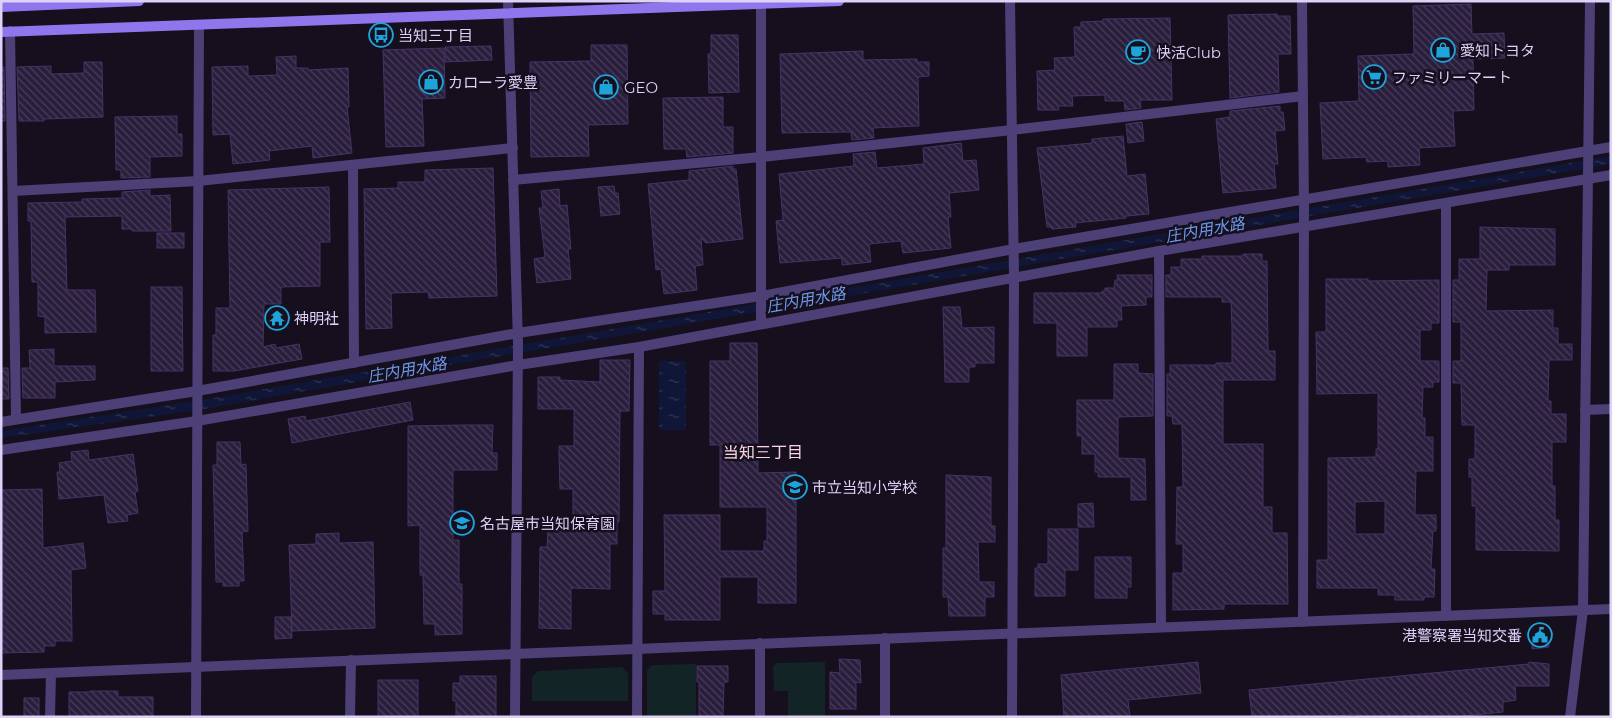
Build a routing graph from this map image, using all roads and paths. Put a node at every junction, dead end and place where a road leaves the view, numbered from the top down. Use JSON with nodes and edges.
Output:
{"nodes":[{"id":1,"x":139,"y":1,"type":"edge"},
{"id":2,"x":508,"y":1,"type":"edge"},
{"id":3,"x":839,"y":1,"type":"edge"},
{"id":4,"x":1010,"y":1,"type":"edge"},
{"id":5,"x":1302,"y":1,"type":"edge"},
{"id":6,"x":1590,"y":1,"type":"edge"},
{"id":7,"x":761,"y":4,"type":"junction"},
{"id":8,"x":1,"y":7,"type":"edge"},
{"id":9,"x":508,"y":12,"type":"junction"},
{"id":10,"x":198,"y":26,"type":"junction"},
{"id":11,"x":6,"y":32,"type":"edge"},
{"id":12,"x":1303,"y":96,"type":"junction"},
{"id":13,"x":1012,"y":130,"type":"junction"},
{"id":14,"x":1611,"y":147,"type":"edge"},
{"id":15,"x":512,"y":148,"type":"junction"},
{"id":16,"x":1588,"y":154,"type":"junction"},
{"id":17,"x":761,"y":157,"type":"junction"},
{"id":18,"x":353,"y":166,"type":"junction"},
{"id":19,"x":1588,"y":175,"type":"junction"},
{"id":20,"x":1611,"y":175,"type":"edge"},
{"id":21,"x":513,"y":180,"type":"junction"},
{"id":22,"x":198,"y":181,"type":"junction"},
{"id":23,"x":13,"y":191,"type":"junction"},
{"id":24,"x":1304,"y":203,"type":"junction"},
{"id":25,"x":1446,"y":203,"type":"junction"},
{"id":26,"x":1304,"y":223,"type":"junction"},
{"id":27,"x":1159,"y":251,"type":"junction"},
{"id":28,"x":1014,"y":253,"type":"junction"},
{"id":29,"x":1014,"y":274,"type":"junction"},
{"id":30,"x":761,"y":299,"type":"junction"},
{"id":31,"x":761,"y":320,"type":"junction"},
{"id":32,"x":518,"y":338,"type":"junction"},
{"id":33,"x":640,"y":347,"type":"junction"},
{"id":34,"x":518,"y":361,"type":"junction"},
{"id":35,"x":354,"y":363,"type":"junction"},
{"id":36,"x":197,"y":394,"type":"junction"},
{"id":37,"x":1611,"y":409,"type":"edge"},
{"id":38,"x":1585,"y":410,"type":"junction"},
{"id":39,"x":197,"y":417,"type":"junction"},
{"id":40,"x":16,"y":419,"type":"junction"},
{"id":41,"x":1,"y":422,"type":"edge"},
{"id":42,"x":1,"y":450,"type":"edge"},
{"id":43,"x":1611,"y":609,"type":"edge"},
{"id":44,"x":1583,"y":610,"type":"junction"},
{"id":45,"x":1446,"y":616,"type":"junction"},
{"id":46,"x":1303,"y":622,"type":"junction"},
{"id":47,"x":1161,"y":627,"type":"junction"},
{"id":48,"x":1013,"y":633,"type":"junction"},
{"id":49,"x":885,"y":638,"type":"junction"},
{"id":50,"x":760,"y":643,"type":"junction"},
{"id":51,"x":637,"y":648,"type":"junction"},
{"id":52,"x":516,"y":653,"type":"junction"},
{"id":53,"x":351,"y":660,"type":"junction"},
{"id":54,"x":196,"y":667,"type":"junction"},
{"id":55,"x":51,"y":673,"type":"junction"},
{"id":56,"x":1,"y":675,"type":"edge"},
{"id":57,"x":50,"y":717,"type":"edge"},
{"id":58,"x":196,"y":717,"type":"edge"},
{"id":59,"x":350,"y":717,"type":"edge"},
{"id":60,"x":515,"y":717,"type":"edge"},
{"id":61,"x":637,"y":717,"type":"edge"},
{"id":62,"x":760,"y":717,"type":"edge"},
{"id":63,"x":885,"y":717,"type":"edge"},
{"id":64,"x":1012,"y":717,"type":"edge"},
{"id":65,"x":1570,"y":717,"type":"edge"}],
"edges":[{"from":1,"to":8,"type":"street"},
{"from":2,"to":9,"type":"street"},
{"from":3,"to":7,"type":"street"},
{"from":4,"to":13,"type":"street"},
{"from":5,"to":12,"type":"street"},
{"from":6,"to":16,"type":"street"},
{"from":7,"to":9,"type":"street"},
{"from":7,"to":17,"type":"street"},
{"from":9,"to":10,"type":"street"},
{"from":9,"to":15,"type":"street"},
{"from":10,"to":11,"type":"street"},
{"from":10,"to":22,"type":"street"},
{"from":11,"to":23,"type":"street"},
{"from":12,"to":13,"type":"street"},
{"from":12,"to":24,"type":"street"},
{"from":13,"to":17,"type":"street"},
{"from":13,"to":28,"type":"street"},
{"from":14,"to":16,"type":"street"},
{"from":15,"to":18,"type":"street"},
{"from":15,"to":21,"type":"street"},
{"from":16,"to":19,"type":"street"},
{"from":16,"to":24,"type":"street"},
{"from":17,"to":21,"type":"street"},
{"from":17,"to":30,"type":"street"},
{"from":18,"to":22,"type":"street"},
{"from":18,"to":35,"type":"street"},
{"from":19,"to":20,"type":"street"},
{"from":19,"to":25,"type":"street"},
{"from":19,"to":38,"type":"street"},
{"from":21,"to":32,"type":"street"},
{"from":22,"to":23,"type":"street"},
{"from":22,"to":36,"type":"street"},
{"from":23,"to":40,"type":"street"},
{"from":24,"to":26,"type":"street"},
{"from":24,"to":28,"type":"street"},
{"from":25,"to":26,"type":"street"},
{"from":25,"to":45,"type":"street"},
{"from":26,"to":27,"type":"street"},
{"from":26,"to":46,"type":"street"},
{"from":27,"to":29,"type":"street"},
{"from":27,"to":47,"type":"street"},
{"from":28,"to":29,"type":"street"},
{"from":28,"to":30,"type":"street"},
{"from":29,"to":31,"type":"street"},
{"from":29,"to":48,"type":"street"},
{"from":30,"to":31,"type":"street"},
{"from":30,"to":32,"type":"street"},
{"from":31,"to":33,"type":"street"},
{"from":32,"to":34,"type":"street"},
{"from":32,"to":35,"type":"street"},
{"from":33,"to":34,"type":"street"},
{"from":33,"to":51,"type":"street"},
{"from":34,"to":39,"type":"street"},
{"from":34,"to":52,"type":"street"},
{"from":35,"to":36,"type":"street"},
{"from":36,"to":39,"type":"street"},
{"from":36,"to":40,"type":"street"},
{"from":37,"to":38,"type":"street"},
{"from":38,"to":44,"type":"street"},
{"from":39,"to":42,"type":"street"},
{"from":39,"to":54,"type":"street"},
{"from":40,"to":41,"type":"street"},
{"from":43,"to":44,"type":"street"},
{"from":44,"to":45,"type":"street"},
{"from":44,"to":65,"type":"street"},
{"from":45,"to":46,"type":"street"},
{"from":46,"to":47,"type":"street"},
{"from":47,"to":48,"type":"street"},
{"from":48,"to":49,"type":"street"},
{"from":48,"to":64,"type":"street"},
{"from":49,"to":50,"type":"street"},
{"from":49,"to":63,"type":"street"},
{"from":50,"to":51,"type":"street"},
{"from":50,"to":62,"type":"street"},
{"from":51,"to":52,"type":"street"},
{"from":51,"to":61,"type":"street"},
{"from":52,"to":53,"type":"street"},
{"from":52,"to":60,"type":"street"},
{"from":53,"to":54,"type":"street"},
{"from":53,"to":59,"type":"street"},
{"from":54,"to":55,"type":"street"},
{"from":54,"to":58,"type":"street"},
{"from":55,"to":56,"type":"street"},
{"from":55,"to":57,"type":"street"}]}
